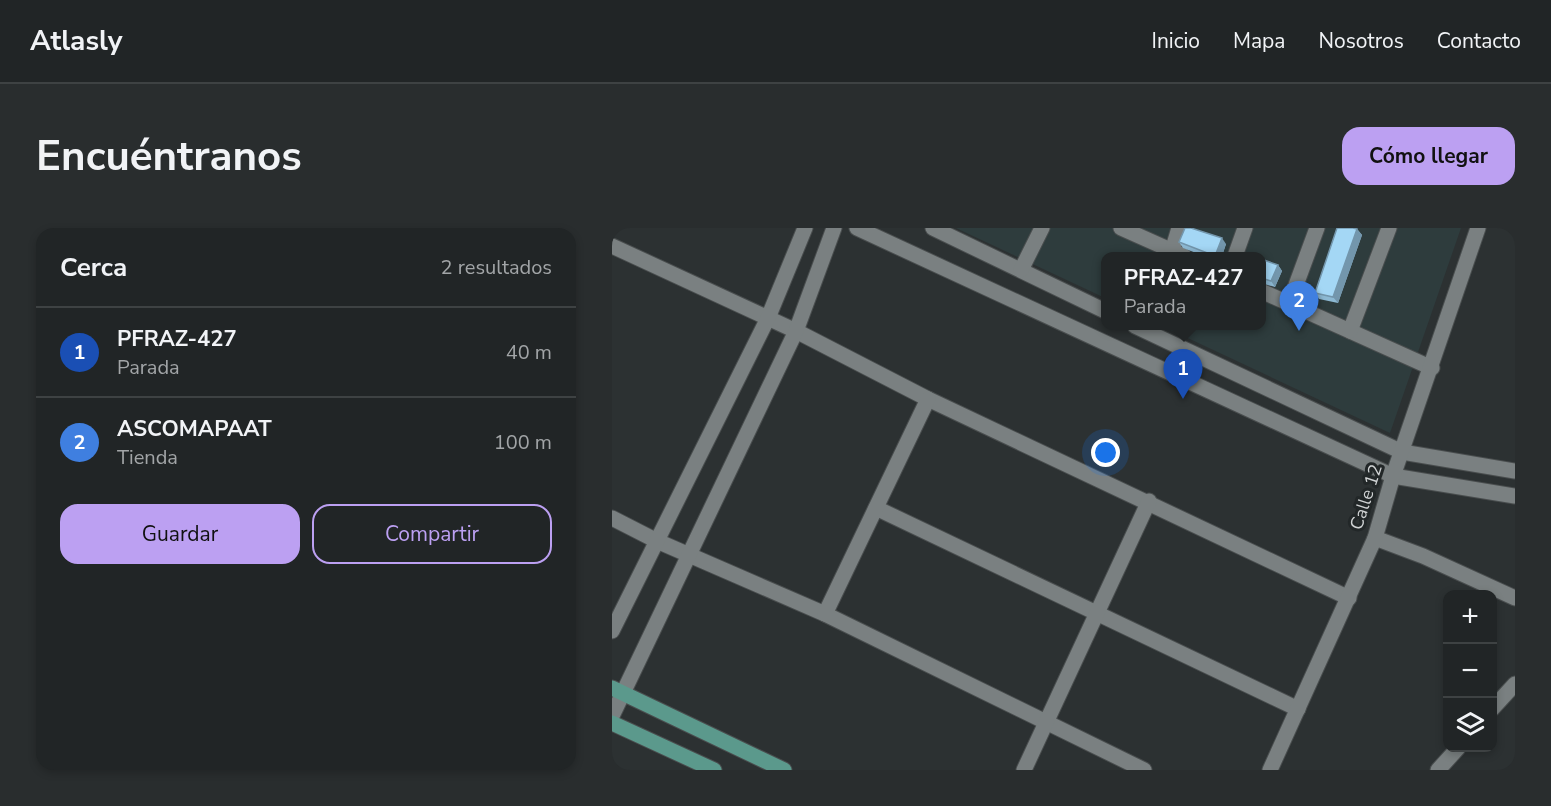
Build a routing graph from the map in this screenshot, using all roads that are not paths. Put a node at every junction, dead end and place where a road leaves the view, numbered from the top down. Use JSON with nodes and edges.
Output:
{"nodes":[{"id":1,"x":805,"y":228,"type":"edge"},
{"id":2,"x":834,"y":228,"type":"edge"},
{"id":3,"x":857,"y":228,"type":"edge"},
{"id":4,"x":933,"y":228,"type":"edge"},
{"id":5,"x":1042,"y":228,"type":"edge"},
{"id":6,"x":1121,"y":228,"type":"edge"},
{"id":7,"x":1179,"y":228,"type":"edge"},
{"id":8,"x":1245,"y":228,"type":"edge"},
{"id":9,"x":1317,"y":228,"type":"edge"},
{"id":10,"x":1389,"y":228,"type":"edge"},
{"id":11,"x":1478,"y":228,"type":"edge"},
{"id":12,"x":612,"y":246,"type":"edge"},
{"id":13,"x":1174,"y":252,"type":"edge"},
{"id":14,"x":1178,"y":252,"type":"edge"},
{"id":15,"x":1236,"y":252,"type":"edge"},
{"id":16,"x":1021,"y":270,"type":"junction"},
{"id":17,"x":1266,"y":293,"type":"edge"},
{"id":18,"x":1289,"y":304,"type":"junction"},
{"id":19,"x":1101,"y":309,"type":"edge"},
{"id":20,"x":768,"y":318,"type":"junction"},
{"id":21,"x":1134,"y":330,"type":"edge"},
{"id":22,"x":1144,"y":330,"type":"edge"},
{"id":23,"x":796,"y":331,"type":"junction"},
{"id":24,"x":1350,"y":331,"type":"junction"},
{"id":25,"x":1126,"y":352,"type":"junction"},
{"id":26,"x":1432,"y":368,"type":"junction"},
{"id":27,"x":928,"y":399,"type":"junction"},
{"id":28,"x":1402,"y":452,"type":"junction"},
{"id":29,"x":1515,"y":471,"type":"edge"},
{"id":30,"x":1393,"y":476,"type":"junction"},
{"id":31,"x":1515,"y":496,"type":"edge"},
{"id":32,"x":1149,"y":501,"type":"junction"},
{"id":33,"x":876,"y":508,"type":"junction"},
{"id":34,"x":612,"y":518,"type":"edge"},
{"id":35,"x":1375,"y":538,"type":"junction"},
{"id":36,"x":657,"y":541,"type":"junction"},
{"id":37,"x":690,"y":555,"type":"junction"},
{"id":38,"x":1349,"y":598,"type":"junction"},
{"id":39,"x":1515,"y":598,"type":"edge"},
{"id":40,"x":825,"y":614,"type":"junction"},
{"id":41,"x":1096,"y":615,"type":"junction"},
{"id":42,"x":612,"y":631,"type":"edge"},
{"id":43,"x":1515,"y":684,"type":"edge"},
{"id":44,"x":617,"y":691,"type":"edge"},
{"id":45,"x":1497,"y":704,"type":"edge"},
{"id":46,"x":1298,"y":710,"type":"junction"},
{"id":47,"x":612,"y":716,"type":"edge"},
{"id":48,"x":1046,"y":722,"type":"junction"},
{"id":49,"x":612,"y":723,"type":"edge"},
{"id":50,"x":1454,"y":752,"type":"edge"},
{"id":51,"x":714,"y":770,"type":"edge"},
{"id":52,"x":784,"y":770,"type":"edge"},
{"id":53,"x":1024,"y":770,"type":"edge"},
{"id":54,"x":1144,"y":770,"type":"edge"},
{"id":55,"x":1270,"y":770,"type":"edge"},
{"id":56,"x":1438,"y":770,"type":"edge"}],
"edges":[{"from":1,"to":20,"type":"street"},
{"from":2,"to":23,"type":"street"},
{"from":3,"to":25,"type":"street"},
{"from":4,"to":16,"type":"street"},
{"from":5,"to":16,"type":"street"},
{"from":6,"to":13,"type":"street"},
{"from":7,"to":14,"type":"street"},
{"from":8,"to":15,"type":"street"},
{"from":9,"to":18,"type":"street"},
{"from":10,"to":24,"type":"street"},
{"from":11,"to":26,"type":"street","name":"Calle 12"},
{"from":12,"to":20,"type":"street"},
{"from":16,"to":19,"type":"street"},
{"from":17,"to":18,"type":"street"},
{"from":18,"to":24,"type":"street"},
{"from":20,"to":23,"type":"street"},
{"from":20,"to":36,"type":"street"},
{"from":21,"to":25,"type":"street"},
{"from":22,"to":28,"type":"street"},
{"from":23,"to":27,"type":"street"},
{"from":23,"to":37,"type":"street"},
{"from":24,"to":26,"type":"street"},
{"from":25,"to":30,"type":"street"},
{"from":26,"to":28,"type":"street","name":"Calle 12"},
{"from":27,"to":32,"type":"street"},
{"from":27,"to":33,"type":"street"},
{"from":28,"to":29,"type":"street"},
{"from":28,"to":30,"type":"street","name":"Calle 12"},
{"from":30,"to":31,"type":"street"},
{"from":30,"to":35,"type":"street","name":"Calle 12"},
{"from":32,"to":38,"type":"street"},
{"from":32,"to":41,"type":"street"},
{"from":33,"to":40,"type":"street"},
{"from":33,"to":41,"type":"street"},
{"from":34,"to":36,"type":"street"},
{"from":35,"to":38,"type":"street","name":"Calle 12"},
{"from":35,"to":39,"type":"street"},
{"from":36,"to":37,"type":"street"},
{"from":36,"to":42,"type":"street"},
{"from":37,"to":40,"type":"street"},
{"from":37,"to":44,"type":"street"},
{"from":38,"to":46,"type":"street","name":"Calle 12"},
{"from":40,"to":48,"type":"street"},
{"from":41,"to":46,"type":"street"},
{"from":41,"to":48,"type":"street"},
{"from":43,"to":45,"type":"street"},
{"from":44,"to":47,"type":"street"},
{"from":44,"to":52,"type":"main road"},
{"from":46,"to":55,"type":"street","name":"Calle 12"},
{"from":48,"to":53,"type":"street"},
{"from":48,"to":54,"type":"street"},
{"from":49,"to":51,"type":"main road"},
{"from":50,"to":56,"type":"street"}]}
